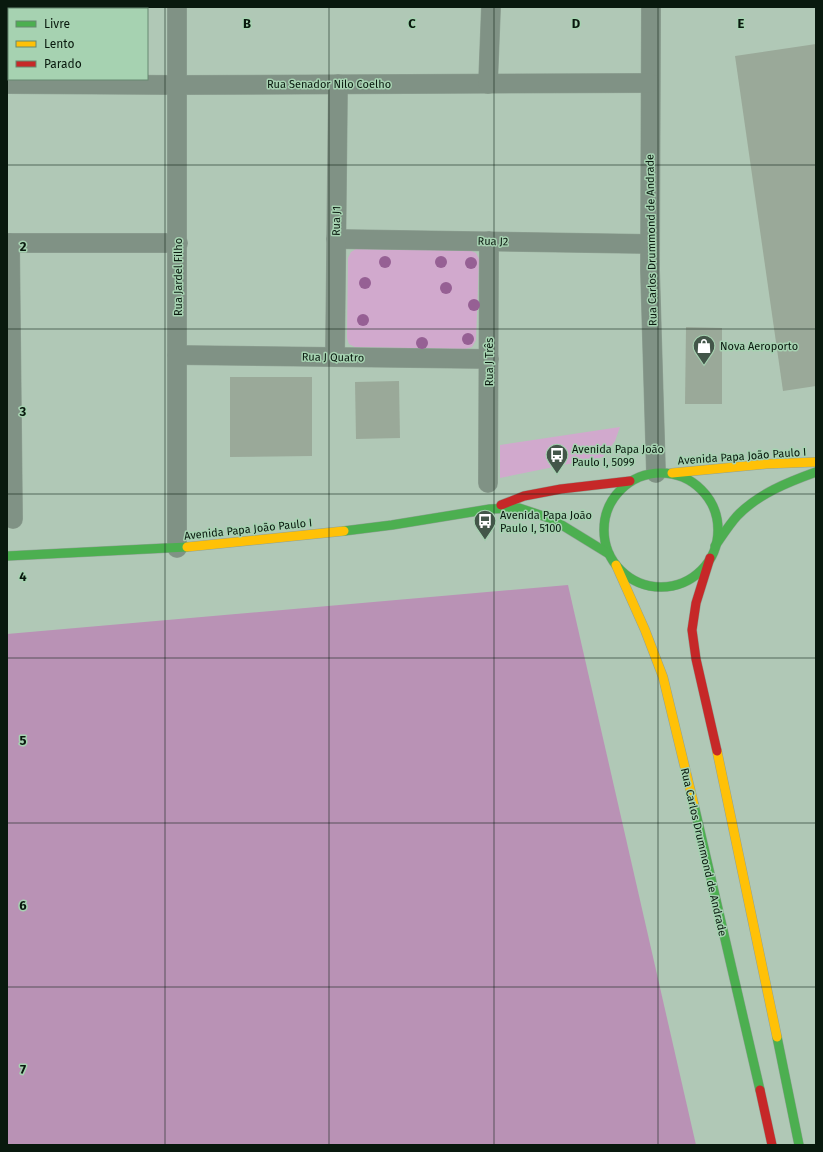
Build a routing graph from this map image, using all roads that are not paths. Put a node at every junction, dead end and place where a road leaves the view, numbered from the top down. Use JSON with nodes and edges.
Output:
{"nodes":[{"id":1,"x":177,"y":7,"type":"edge"},
{"id":2,"x":491,"y":7,"type":"edge"},
{"id":3,"x":651,"y":7,"type":"edge"},
{"id":4,"x":9,"y":82,"type":"edge"},
{"id":5,"x":650,"y":83,"type":"junction"},
{"id":6,"x":338,"y":84,"type":"junction"},
{"id":7,"x":488,"y":84,"type":"junction"},
{"id":8,"x":178,"y":85,"type":"junction"},
{"id":9,"x":336,"y":239,"type":"junction"},
{"id":10,"x":489,"y":241,"type":"junction"},
{"id":11,"x":9,"y":243,"type":"edge"},
{"id":12,"x":178,"y":243,"type":"junction"},
{"id":13,"x":650,"y":244,"type":"junction"},
{"id":14,"x":177,"y":355,"type":"junction"},
{"id":15,"x":335,"y":357,"type":"junction"},
{"id":16,"x":489,"y":359,"type":"junction"},
{"id":17,"x":10,"y":380,"type":"edge"},
{"id":18,"x":816,"y":462,"type":"edge"},
{"id":19,"x":816,"y":472,"type":"edge"},
{"id":20,"x":663,"y":473,"type":"junction"},
{"id":21,"x":630,"y":481,"type":"junction"},
{"id":22,"x":488,"y":483,"type":"dead end"},
{"id":23,"x":490,"y":509,"type":"junction"},
{"id":24,"x":13,"y":519,"type":"dead end"},
{"id":25,"x":715,"y":546,"type":"junction"},
{"id":26,"x":177,"y":548,"type":"junction"},
{"id":27,"x":609,"y":554,"type":"junction"},
{"id":28,"x":7,"y":556,"type":"edge"},
{"id":29,"x":710,"y":558,"type":"junction"},
{"id":30,"x":616,"y":565,"type":"junction"},
{"id":31,"x":772,"y":1145,"type":"edge"},
{"id":32,"x":799,"y":1145,"type":"edge"}],
"edges":[{"from":1,"to":8,"type":"street","name":"Rua Jardel Filho"},
{"from":2,"to":7,"type":"street"},
{"from":3,"to":5,"type":"street","name":"Rua Carlos Drummond de Andrade"},
{"from":4,"to":8,"type":"street","name":"Rua Senador Nilo Coelho"},
{"from":5,"to":7,"type":"street","name":"Rua Senador Nilo Coelho"},
{"from":5,"to":13,"type":"street","name":"Rua Carlos Drummond de Andrade"},
{"from":6,"to":7,"type":"street","name":"Rua Senador Nilo Coelho"},
{"from":6,"to":8,"type":"street","name":"Rua Senador Nilo Coelho"},
{"from":6,"to":9,"type":"street","name":"Rua J1"},
{"from":8,"to":12,"type":"street","name":"Rua Jardel Filho"},
{"from":9,"to":10,"type":"street","name":"Rua J2"},
{"from":9,"to":15,"type":"street","name":"Rua J1"},
{"from":10,"to":13,"type":"street","name":"Rua J2"},
{"from":10,"to":16,"type":"street","name":"Rua J Três"},
{"from":11,"to":12,"type":"street"},
{"from":11,"to":17,"type":"street"},
{"from":12,"to":14,"type":"street","name":"Rua Jardel Filho"},
{"from":13,"to":20,"type":"street","name":"Rua Carlos Drummond de Andrade"},
{"from":14,"to":15,"type":"street","name":"Rua J Quatro"},
{"from":14,"to":26,"type":"street","name":"Rua Jardel Filho"},
{"from":15,"to":16,"type":"street","name":"Rua J Quatro"},
{"from":16,"to":22,"type":"street","name":"Rua J Três"},
{"from":17,"to":24,"type":"street"},
{"from":18,"to":20,"type":"main road","name":"Avenida Papa João Paulo I"},
{"from":19,"to":25,"type":"main road","name":"Avenida Papa João Paulo I"},
{"from":20,"to":21,"type":"main road"},
{"from":20,"to":25,"type":"main road"},
{"from":21,"to":23,"type":"main road","name":"Avenida Papa João Paulo I"},
{"from":21,"to":27,"type":"main road"},
{"from":23,"to":26,"type":"main road","name":"Avenida Papa João Paulo I"},
{"from":23,"to":27,"type":"main road","name":"Avenida Papa João Paulo I"},
{"from":25,"to":29,"type":"main road"},
{"from":26,"to":28,"type":"main road","name":"Avenida Papa João Paulo I"},
{"from":27,"to":30,"type":"main road"},
{"from":29,"to":30,"type":"main road"},
{"from":29,"to":32,"type":"main road"},
{"from":30,"to":31,"type":"main road","name":"Rua Carlos Drummond de Andrade"}]}
